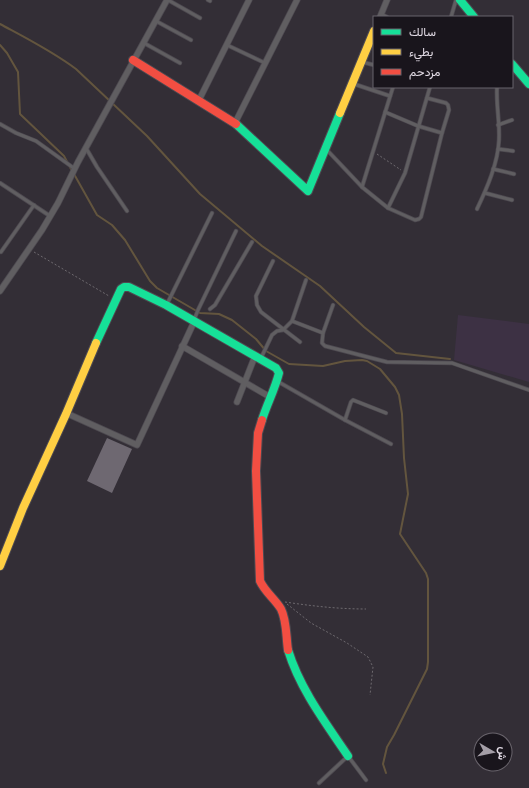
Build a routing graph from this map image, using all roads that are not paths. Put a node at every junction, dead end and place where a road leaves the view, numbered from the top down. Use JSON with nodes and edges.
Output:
{"nodes":[{"id":1,"x":167,"y":0,"type":"edge"},
{"id":2,"x":249,"y":0,"type":"edge"},
{"id":3,"x":297,"y":0,"type":"edge"},
{"id":4,"x":387,"y":0,"type":"edge"},
{"id":5,"x":456,"y":0,"type":"edge"},
{"id":6,"x":460,"y":0,"type":"edge"},
{"id":7,"x":380,"y":16,"type":"edge"},
{"id":8,"x":451,"y":16,"type":"edge"},
{"id":9,"x":473,"y":16,"type":"edge"},
{"id":10,"x":200,"y":18,"type":"dead end"},
{"id":11,"x":156,"y":21,"type":"junction"},
{"id":12,"x":373,"y":37,"type":"edge"},
{"id":13,"x":191,"y":40,"type":"dead end"},
{"id":14,"x":144,"y":43,"type":"junction"},
{"id":15,"x":226,"y":44,"type":"junction"},
{"id":16,"x":133,"y":60,"type":"junction"},
{"id":17,"x":362,"y":61,"type":"junction"},
{"id":18,"x":180,"y":63,"type":"dead end"},
{"id":19,"x":265,"y":63,"type":"junction"},
{"id":20,"x":373,"y":65,"type":"edge"},
{"id":21,"x":513,"y":65,"type":"edge"},
{"id":22,"x":352,"y":84,"type":"junction"},
{"id":23,"x":529,"y":84,"type":"edge"},
{"id":24,"x":393,"y":88,"type":"edge"},
{"id":25,"x":430,"y":88,"type":"edge"},
{"id":26,"x":496,"y":88,"type":"edge"},
{"id":27,"x":390,"y":96,"type":"junction"},
{"id":28,"x":427,"y":98,"type":"junction"},
{"id":29,"x":199,"y":100,"type":"junction"},
{"id":30,"x":385,"y":112,"type":"junction"},
{"id":31,"x":512,"y":120,"type":"dead end"},
{"id":32,"x":235,"y":123,"type":"junction"},
{"id":33,"x":0,"y":124,"type":"edge"},
{"id":34,"x":498,"y":125,"type":"junction"},
{"id":35,"x":418,"y":126,"type":"junction"},
{"id":36,"x":442,"y":133,"type":"junction"},
{"id":37,"x":86,"y":148,"type":"junction"},
{"id":38,"x":325,"y":149,"type":"junction"},
{"id":39,"x":498,"y":149,"type":"junction"},
{"id":40,"x":513,"y":151,"type":"dead end"},
{"id":41,"x":75,"y":169,"type":"junction"},
{"id":42,"x":493,"y":169,"type":"junction"},
{"id":43,"x":514,"y":174,"type":"dead end"},
{"id":44,"x":0,"y":182,"type":"edge"},
{"id":45,"x":362,"y":187,"type":"junction"},
{"id":46,"x":485,"y":193,"type":"junction"},
{"id":47,"x":512,"y":200,"type":"dead end"},
{"id":48,"x":34,"y":205,"type":"junction"},
{"id":49,"x":388,"y":208,"type":"junction"},
{"id":50,"x":478,"y":209,"type":"dead end"},
{"id":51,"x":127,"y":211,"type":"dead end"},
{"id":52,"x":212,"y":213,"type":"dead end"},
{"id":53,"x":50,"y":216,"type":"junction"},
{"id":54,"x":236,"y":232,"type":"dead end"},
{"id":55,"x":252,"y":242,"type":"dead end"},
{"id":56,"x":1,"y":252,"type":"edge"},
{"id":57,"x":273,"y":261,"type":"dead end"},
{"id":58,"x":306,"y":280,"type":"dead end"},
{"id":59,"x":0,"y":291,"type":"edge"},
{"id":60,"x":166,"y":305,"type":"junction"},
{"id":61,"x":333,"y":305,"type":"dead end"},
{"id":62,"x":210,"y":309,"type":"dead end"},
{"id":63,"x":292,"y":321,"type":"junction"},
{"id":64,"x":194,"y":322,"type":"junction"},
{"id":65,"x":283,"y":330,"type":"junction"},
{"id":66,"x":324,"y":333,"type":"junction"},
{"id":67,"x":300,"y":342,"type":"dead end"},
{"id":68,"x":182,"y":346,"type":"junction"},
{"id":69,"x":258,"y":358,"type":"junction"},
{"id":70,"x":277,"y":381,"type":"junction"},
{"id":71,"x":245,"y":382,"type":"junction"},
{"id":72,"x":529,"y":390,"type":"edge"},
{"id":73,"x":270,"y":397,"type":"junction"},
{"id":74,"x":237,"y":402,"type":"dead end"},
{"id":75,"x":66,"y":413,"type":"junction"},
{"id":76,"x":386,"y":413,"type":"dead end"},
{"id":77,"x":345,"y":420,"type":"junction"},
{"id":78,"x":391,"y":444,"type":"dead end"},
{"id":79,"x":0,"y":566,"type":"edge"},
{"id":80,"x":348,"y":756,"type":"junction"},
{"id":81,"x":366,"y":780,"type":"dead end"},
{"id":82,"x":319,"y":783,"type":"dead end"}],
"edges":[{"from":1,"to":10,"type":"lane"},
{"from":1,"to":11,"type":"street"},
{"from":2,"to":15,"type":"street"},
{"from":3,"to":19,"type":"street"},
{"from":4,"to":7,"type":"street"},
{"from":5,"to":8,"type":"lane"},
{"from":6,"to":9,"type":"street"},
{"from":11,"to":13,"type":"lane"},
{"from":11,"to":14,"type":"street"},
{"from":12,"to":17,"type":"street"},
{"from":14,"to":16,"type":"street"},
{"from":14,"to":18,"type":"lane"},
{"from":15,"to":19,"type":"lane"},
{"from":15,"to":29,"type":"street"},
{"from":16,"to":29,"type":"street"},
{"from":16,"to":37,"type":"street"},
{"from":17,"to":20,"type":"lane"},
{"from":17,"to":22,"type":"street"},
{"from":19,"to":32,"type":"street"},
{"from":21,"to":23,"type":"street"},
{"from":22,"to":27,"type":"lane"},
{"from":22,"to":38,"type":"street"},
{"from":24,"to":27,"type":"lane"},
{"from":25,"to":28,"type":"lane"},
{"from":26,"to":34,"type":"lane"},
{"from":27,"to":30,"type":"lane"},
{"from":28,"to":35,"type":"lane"},
{"from":28,"to":36,"type":"lane"},
{"from":29,"to":32,"type":"street"},
{"from":30,"to":35,"type":"lane"},
{"from":30,"to":45,"type":"lane"},
{"from":31,"to":34,"type":"lane"},
{"from":32,"to":38,"type":"street"},
{"from":33,"to":41,"type":"lane"},
{"from":34,"to":39,"type":"lane"},
{"from":35,"to":36,"type":"lane"},
{"from":35,"to":49,"type":"lane"},
{"from":36,"to":49,"type":"lane"},
{"from":37,"to":41,"type":"street"},
{"from":37,"to":51,"type":"lane"},
{"from":38,"to":45,"type":"lane"},
{"from":39,"to":40,"type":"lane"},
{"from":39,"to":42,"type":"lane"},
{"from":41,"to":53,"type":"street"},
{"from":42,"to":43,"type":"lane"},
{"from":42,"to":46,"type":"lane"},
{"from":44,"to":48,"type":"lane"},
{"from":45,"to":49,"type":"lane"},
{"from":46,"to":47,"type":"lane"},
{"from":46,"to":50,"type":"lane"},
{"from":48,"to":53,"type":"lane"},
{"from":48,"to":56,"type":"lane"},
{"from":52,"to":60,"type":"lane"},
{"from":53,"to":59,"type":"street"},
{"from":54,"to":64,"type":"lane"},
{"from":55,"to":62,"type":"lane"},
{"from":57,"to":65,"type":"lane"},
{"from":58,"to":63,"type":"lane"},
{"from":60,"to":64,"type":"street"},
{"from":60,"to":75,"type":"street"},
{"from":61,"to":66,"type":"lane"},
{"from":63,"to":65,"type":"lane"},
{"from":63,"to":66,"type":"lane"},
{"from":64,"to":68,"type":"street"},
{"from":64,"to":69,"type":"street"},
{"from":65,"to":67,"type":"lane"},
{"from":65,"to":69,"type":"lane"},
{"from":66,"to":72,"type":"lane"},
{"from":68,"to":71,"type":"street"},
{"from":68,"to":75,"type":"street"},
{"from":69,"to":70,"type":"street"},
{"from":69,"to":71,"type":"street"},
{"from":70,"to":73,"type":"street"},
{"from":70,"to":77,"type":"lane"},
{"from":71,"to":73,"type":"street"},
{"from":71,"to":74,"type":"street"},
{"from":73,"to":80,"type":"street"},
{"from":75,"to":79,"type":"street"},
{"from":76,"to":77,"type":"lane"},
{"from":77,"to":78,"type":"lane"},
{"from":80,"to":81,"type":"lane"},
{"from":80,"to":82,"type":"lane"}]}
